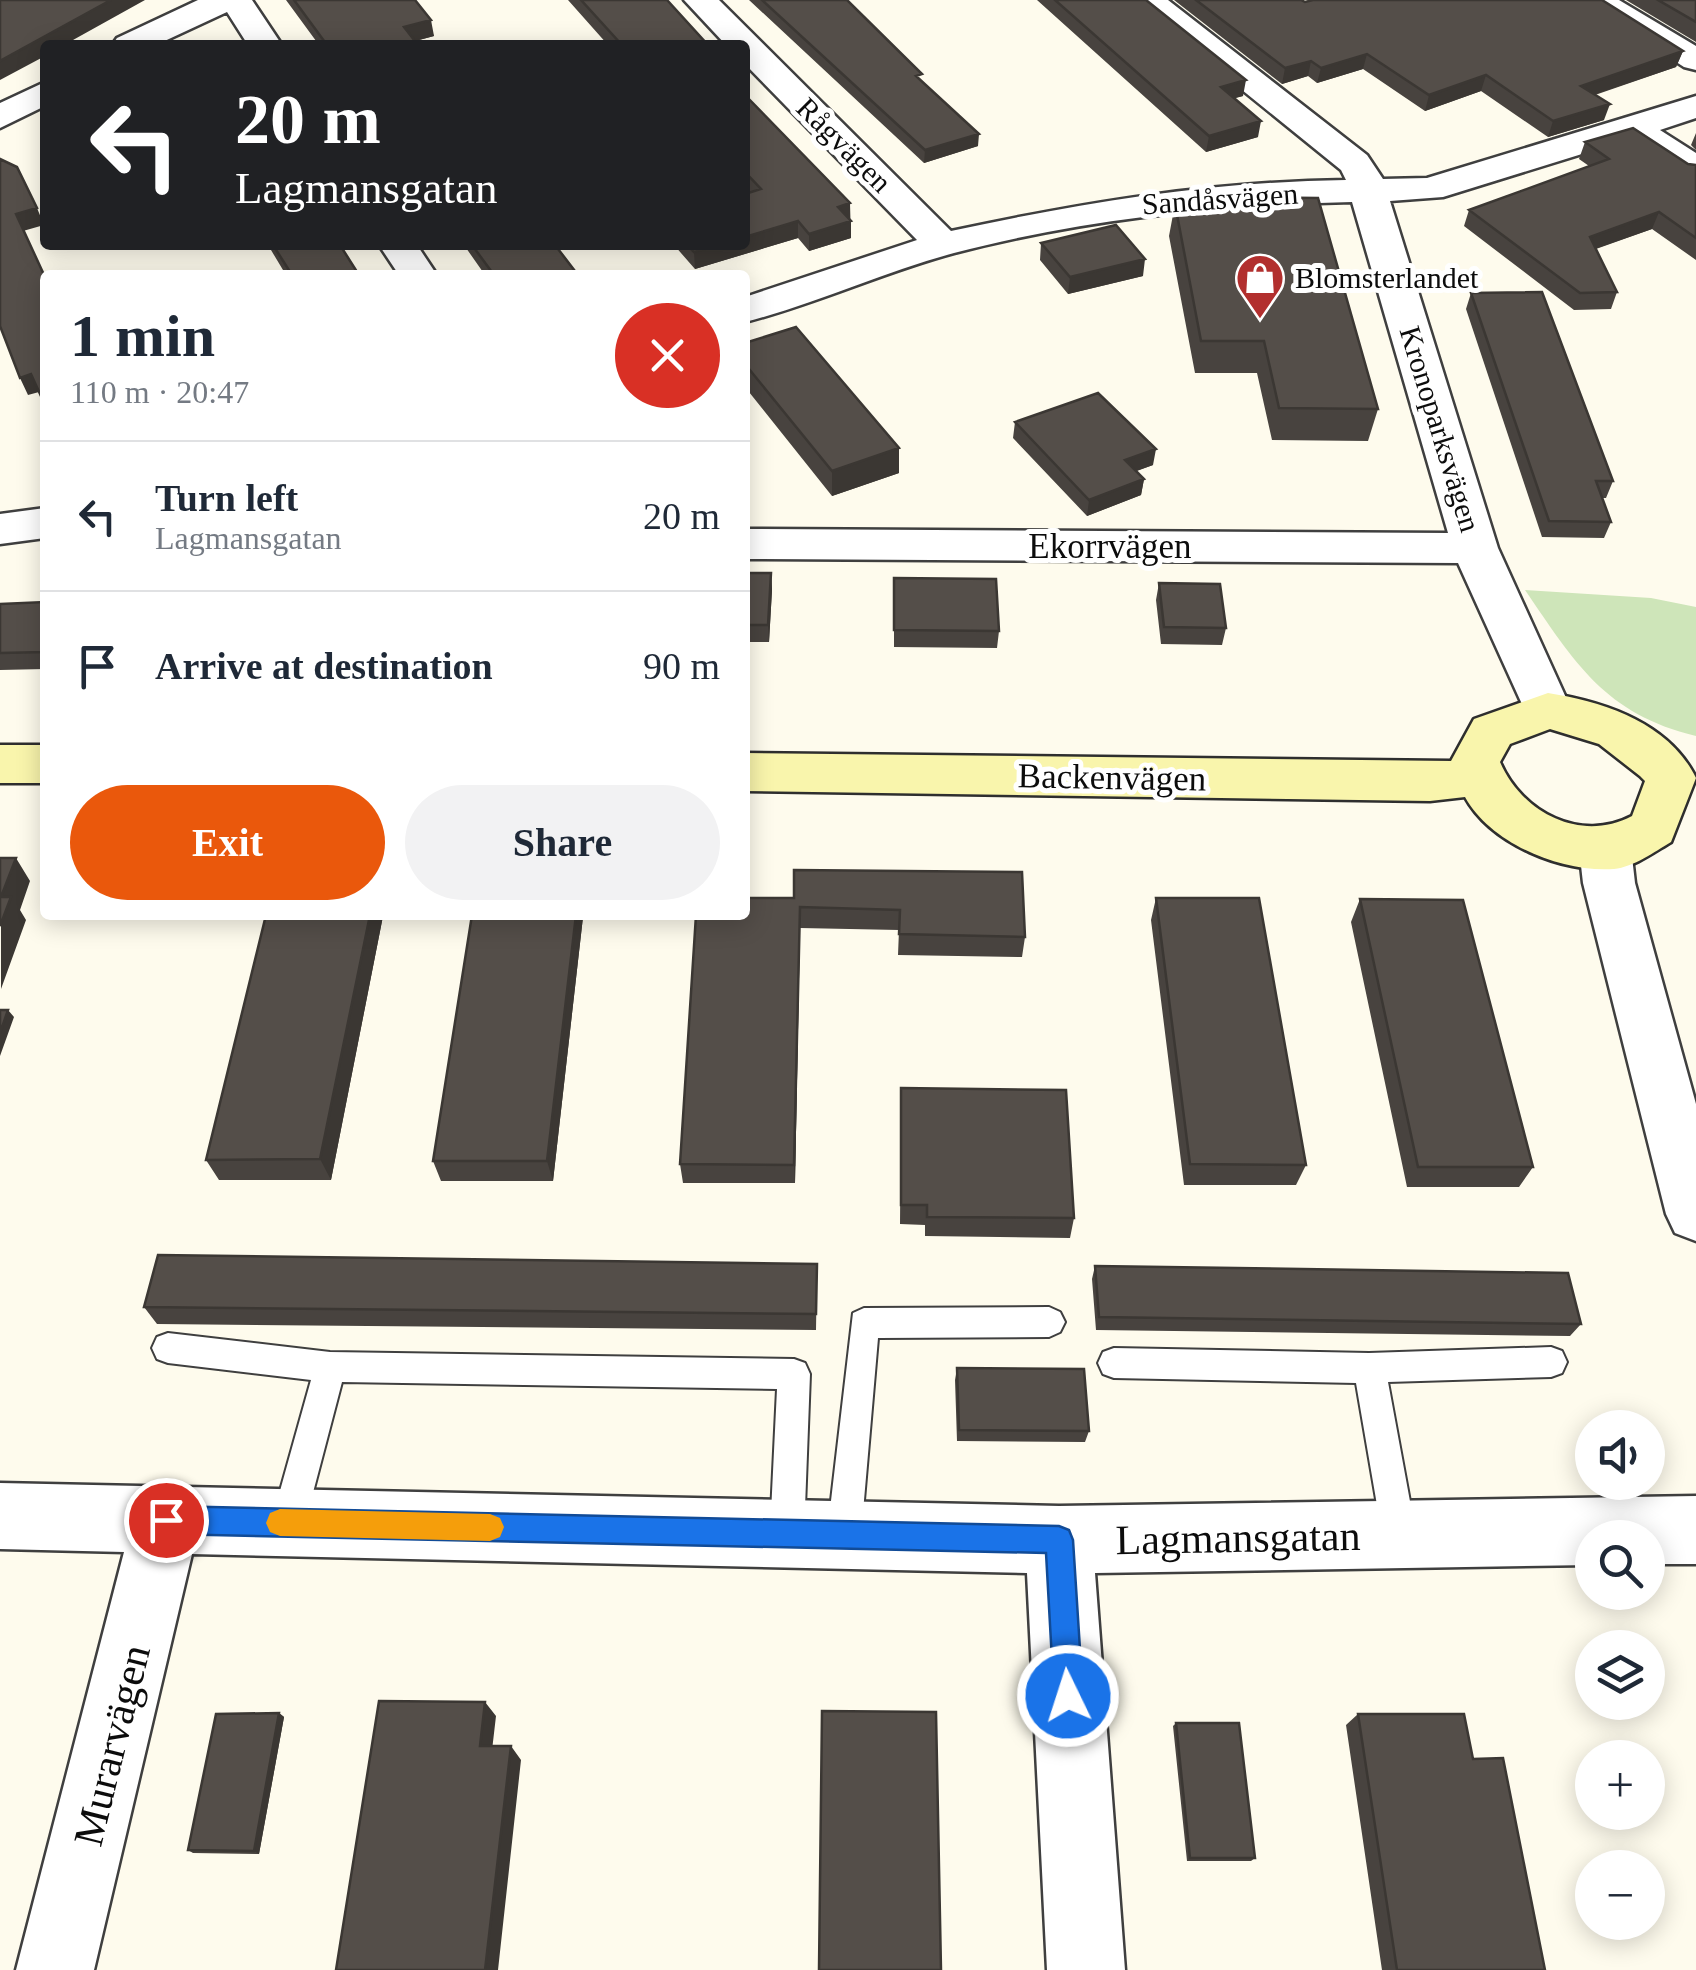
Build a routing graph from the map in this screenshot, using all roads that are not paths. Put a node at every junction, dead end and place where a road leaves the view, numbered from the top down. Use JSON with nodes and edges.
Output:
{"nodes":[{"id":1,"x":225,"y":0,"type":"edge"},
{"id":2,"x":236,"y":0,"type":"edge"},
{"id":3,"x":700,"y":0,"type":"edge"},
{"id":4,"x":1147,"y":0,"type":"edge"},
{"id":5,"x":1596,"y":0,"type":"edge"},
{"id":6,"x":140,"y":40,"type":"edge"},
{"id":7,"x":263,"y":40,"type":"edge"},
{"id":8,"x":740,"y":40,"type":"edge"},
{"id":9,"x":750,"y":50,"type":"edge"},
{"id":10,"x":1696,"y":60,"type":"edge"},
{"id":11,"x":40,"y":95,"type":"edge"},
{"id":12,"x":1696,"y":107,"type":"edge"},
{"id":13,"x":0,"y":117,"type":"edge"},
{"id":14,"x":1633,"y":128,"type":"junction"},
{"id":15,"x":1696,"y":169,"type":"edge"},
{"id":16,"x":1369,"y":193,"type":"junction"},
{"id":17,"x":943,"y":244,"type":"junction"},
{"id":18,"x":750,"y":308,"type":"edge"},
{"id":19,"x":750,"y":544,"type":"edge"},
{"id":20,"x":1476,"y":548,"type":"junction"},
{"id":21,"x":1548,"y":711,"type":"junction"},
{"id":22,"x":0,"y":764,"type":"edge"},
{"id":23,"x":40,"y":764,"type":"edge"},
{"id":24,"x":750,"y":772,"type":"edge"},
{"id":25,"x":1478,"y":777,"type":"junction"},
{"id":26,"x":1683,"y":778,"type":"edge"},
{"id":27,"x":1605,"y":848,"type":"junction"},
{"id":28,"x":1696,"y":1214,"type":"edge"},
{"id":29,"x":1048,"y":1322,"type":"dead end"},
{"id":30,"x":168,"y":1348,"type":"dead end"},
{"id":31,"x":1114,"y":1362,"type":"dead end"},
{"id":32,"x":1551,"y":1362,"type":"dead end"},
{"id":33,"x":330,"y":1367,"type":"junction"},
{"id":34,"x":1369,"y":1368,"type":"junction"},
{"id":35,"x":0,"y":1516,"type":"edge"},
{"id":36,"x":166,"y":1520,"type":"junction"},
{"id":37,"x":288,"y":1523,"type":"junction"},
{"id":38,"x":1696,"y":1530,"type":"edge"},
{"id":39,"x":816,"y":1535,"type":"junction"},
{"id":40,"x":1399,"y":1535,"type":"junction"},
{"id":41,"x":1059,"y":1540,"type":"junction"},
{"id":42,"x":55,"y":1970,"type":"edge"},
{"id":43,"x":1086,"y":1970,"type":"edge"}],
"edges":[{"from":1,"to":6,"type":"street"},
{"from":2,"to":7,"type":"street"},
{"from":3,"to":8,"type":"street","name":"Rågvägen"},
{"from":4,"to":16,"type":"street","name":"Kronoparksvägen"},
{"from":5,"to":10,"type":"street"},
{"from":9,"to":17,"type":"street","name":"Rågvägen"},
{"from":11,"to":13,"type":"street"},
{"from":12,"to":14,"type":"street","name":"Sandåsvägen"},
{"from":14,"to":15,"type":"street"},
{"from":14,"to":16,"type":"street","name":"Sandåsvägen"},
{"from":16,"to":17,"type":"street","name":"Sandåsvägen"},
{"from":16,"to":20,"type":"street","name":"Kronoparksvägen"},
{"from":17,"to":18,"type":"street","name":"Sandåsvägen"},
{"from":19,"to":20,"type":"street","name":"Ekorrvägen"},
{"from":20,"to":21,"type":"street","name":"Kronoparksvägen"},
{"from":21,"to":25,"type":"street"},
{"from":21,"to":26,"type":"street"},
{"from":22,"to":23,"type":"street"},
{"from":24,"to":25,"type":"street","name":"Backenvägen"},
{"from":25,"to":27,"type":"street"},
{"from":26,"to":27,"type":"street"},
{"from":27,"to":28,"type":"street"},
{"from":29,"to":39,"type":"lane"},
{"from":30,"to":33,"type":"lane"},
{"from":31,"to":34,"type":"lane"},
{"from":32,"to":34,"type":"lane"},
{"from":33,"to":37,"type":"lane"},
{"from":33,"to":39,"type":"lane"},
{"from":34,"to":40,"type":"lane"},
{"from":35,"to":36,"type":"street","name":"Lagmansgatan"},
{"from":36,"to":37,"type":"street","name":"Lagmansgatan"},
{"from":36,"to":42,"type":"street","name":"Murarvägen"},
{"from":37,"to":39,"type":"street","name":"Lagmansgatan"},
{"from":38,"to":40,"type":"street","name":"Lagmansgatan"},
{"from":39,"to":41,"type":"street","name":"Lagmansgatan"},
{"from":40,"to":41,"type":"street","name":"Lagmansgatan"},
{"from":41,"to":43,"type":"street"}]}
